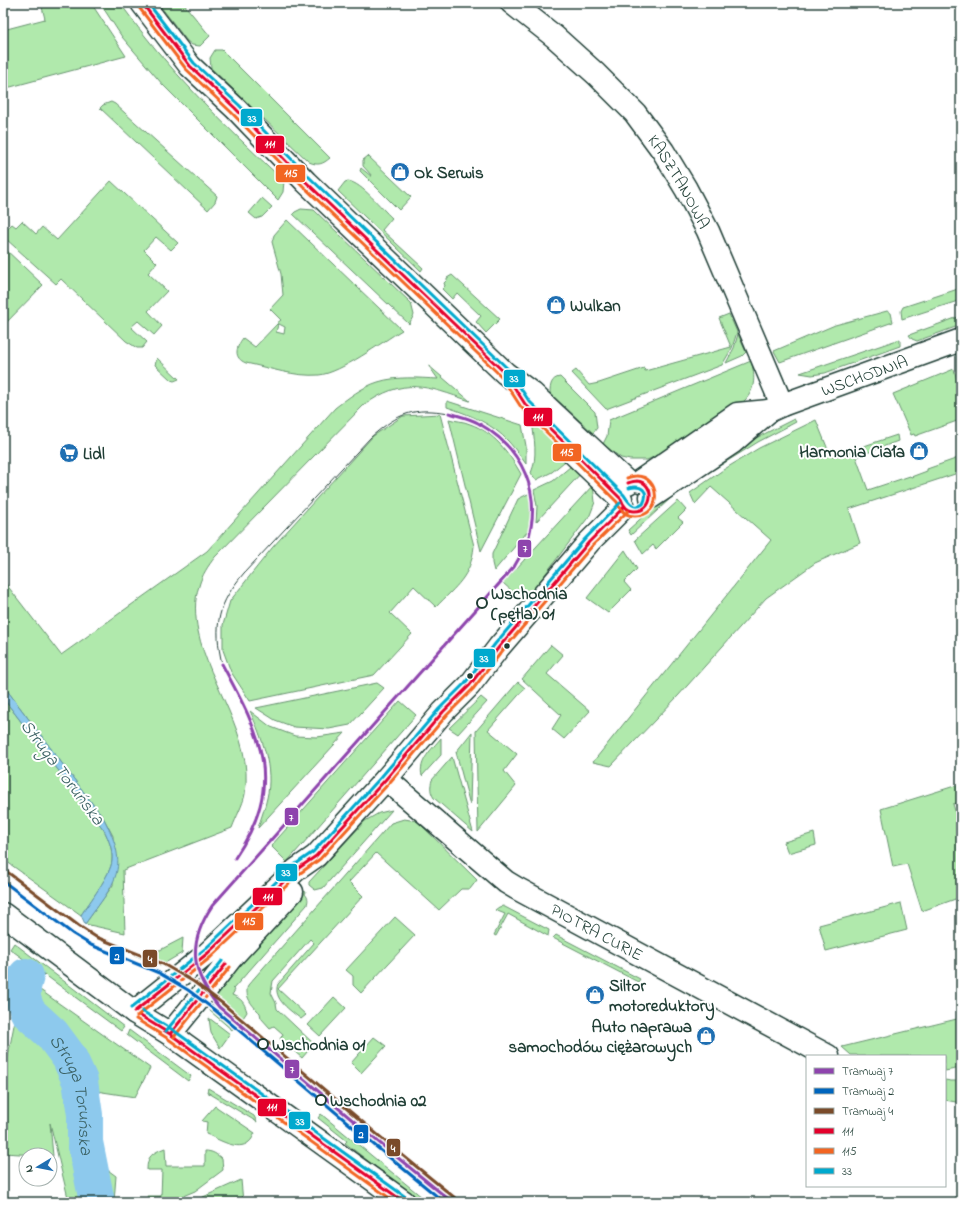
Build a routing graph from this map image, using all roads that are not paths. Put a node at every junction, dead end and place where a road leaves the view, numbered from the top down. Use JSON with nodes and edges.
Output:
{"nodes":[{"id":1,"x":142,"y":3,"type":"edge"},
{"id":2,"x":521,"y":4,"type":"edge"},
{"id":3,"x":961,"y":340,"type":"edge"},
{"id":4,"x":775,"y":408,"type":"junction"},
{"id":5,"x":633,"y":493,"type":"junction"},
{"id":6,"x":386,"y":779,"type":"junction"},
{"id":7,"x":316,"y":856,"type":"junction"},
{"id":8,"x":3,"y":914,"type":"edge"},
{"id":9,"x":134,"y":1012,"type":"junction"},
{"id":10,"x":170,"y":1034,"type":"junction"},
{"id":11,"x":826,"y":1055,"type":"edge"},
{"id":12,"x":404,"y":1202,"type":"edge"}],
"edges":[{"from":1,"to":5,"type":"street"},
{"from":2,"to":4,"type":"street","name":"KASZTANOWA"},
{"from":3,"to":4,"type":"street","name":"WSCHODNIA"},
{"from":4,"to":5,"type":"street","name":"WSCHODNIA"},
{"from":5,"to":6,"type":"street","name":"WSCHODNIA"},
{"from":6,"to":7,"type":"street","name":"WSCHODNIA"},
{"from":6,"to":11,"type":"street","name":"PIOTRA CURIE"},
{"from":7,"to":9,"type":"street","name":"WSCHODNIA"},
{"from":7,"to":10,"type":"street","name":"WSCHODNIA"},
{"from":8,"to":9,"type":"street"},
{"from":9,"to":10,"type":"street"},
{"from":10,"to":12,"type":"street"}]}
